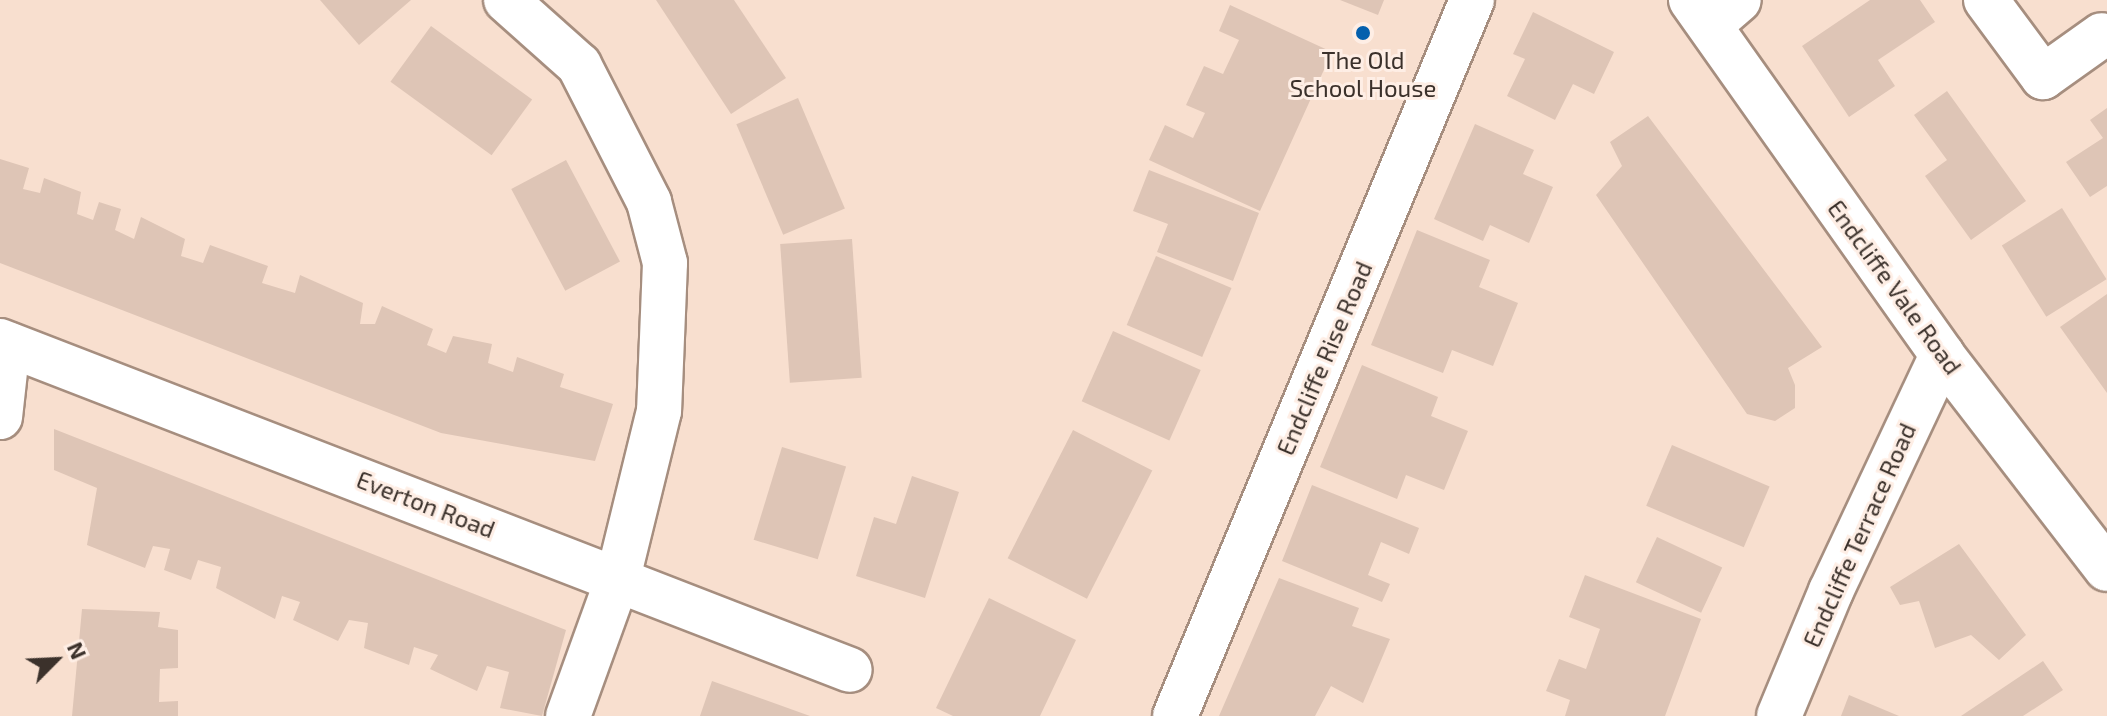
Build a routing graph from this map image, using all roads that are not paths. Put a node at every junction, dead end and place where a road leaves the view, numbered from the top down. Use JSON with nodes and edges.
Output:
{"nodes":[{"id":1,"x":506,"y":0,"type":"edge"},
{"id":2,"x":1472,"y":0,"type":"edge"},
{"id":3,"x":1986,"y":0,"type":"edge"},
{"id":4,"x":1713,"y":8,"type":"edge"},
{"id":5,"x":2102,"y":35,"type":"dead end"},
{"id":6,"x":4,"y":342,"type":"edge"},
{"id":7,"x":1942,"y":355,"type":"junction"},
{"id":8,"x":0,"y":417,"type":"edge"},
{"id":9,"x":2107,"y":569,"type":"edge"},
{"id":10,"x":618,"y":578,"type":"junction"},
{"id":11,"x":850,"y":670,"type":"dead end"},
{"id":12,"x":568,"y":716,"type":"edge"},
{"id":13,"x":1175,"y":716,"type":"edge"},
{"id":14,"x":1779,"y":716,"type":"edge"}],
"edges":[{"from":1,"to":10,"type":"street"},
{"from":2,"to":13,"type":"street","name":"Endcliffe Rise Road"},
{"from":3,"to":5,"type":"street"},
{"from":4,"to":7,"type":"street","name":"Endcliffe Vale Road"},
{"from":6,"to":8,"type":"street"},
{"from":6,"to":10,"type":"street","name":"Everton Road"},
{"from":7,"to":9,"type":"street","name":"Endcliffe Vale Road"},
{"from":7,"to":14,"type":"street","name":"Endcliffe Terrace Road"},
{"from":10,"to":11,"type":"street","name":"Everton Road"},
{"from":10,"to":12,"type":"street"}]}
